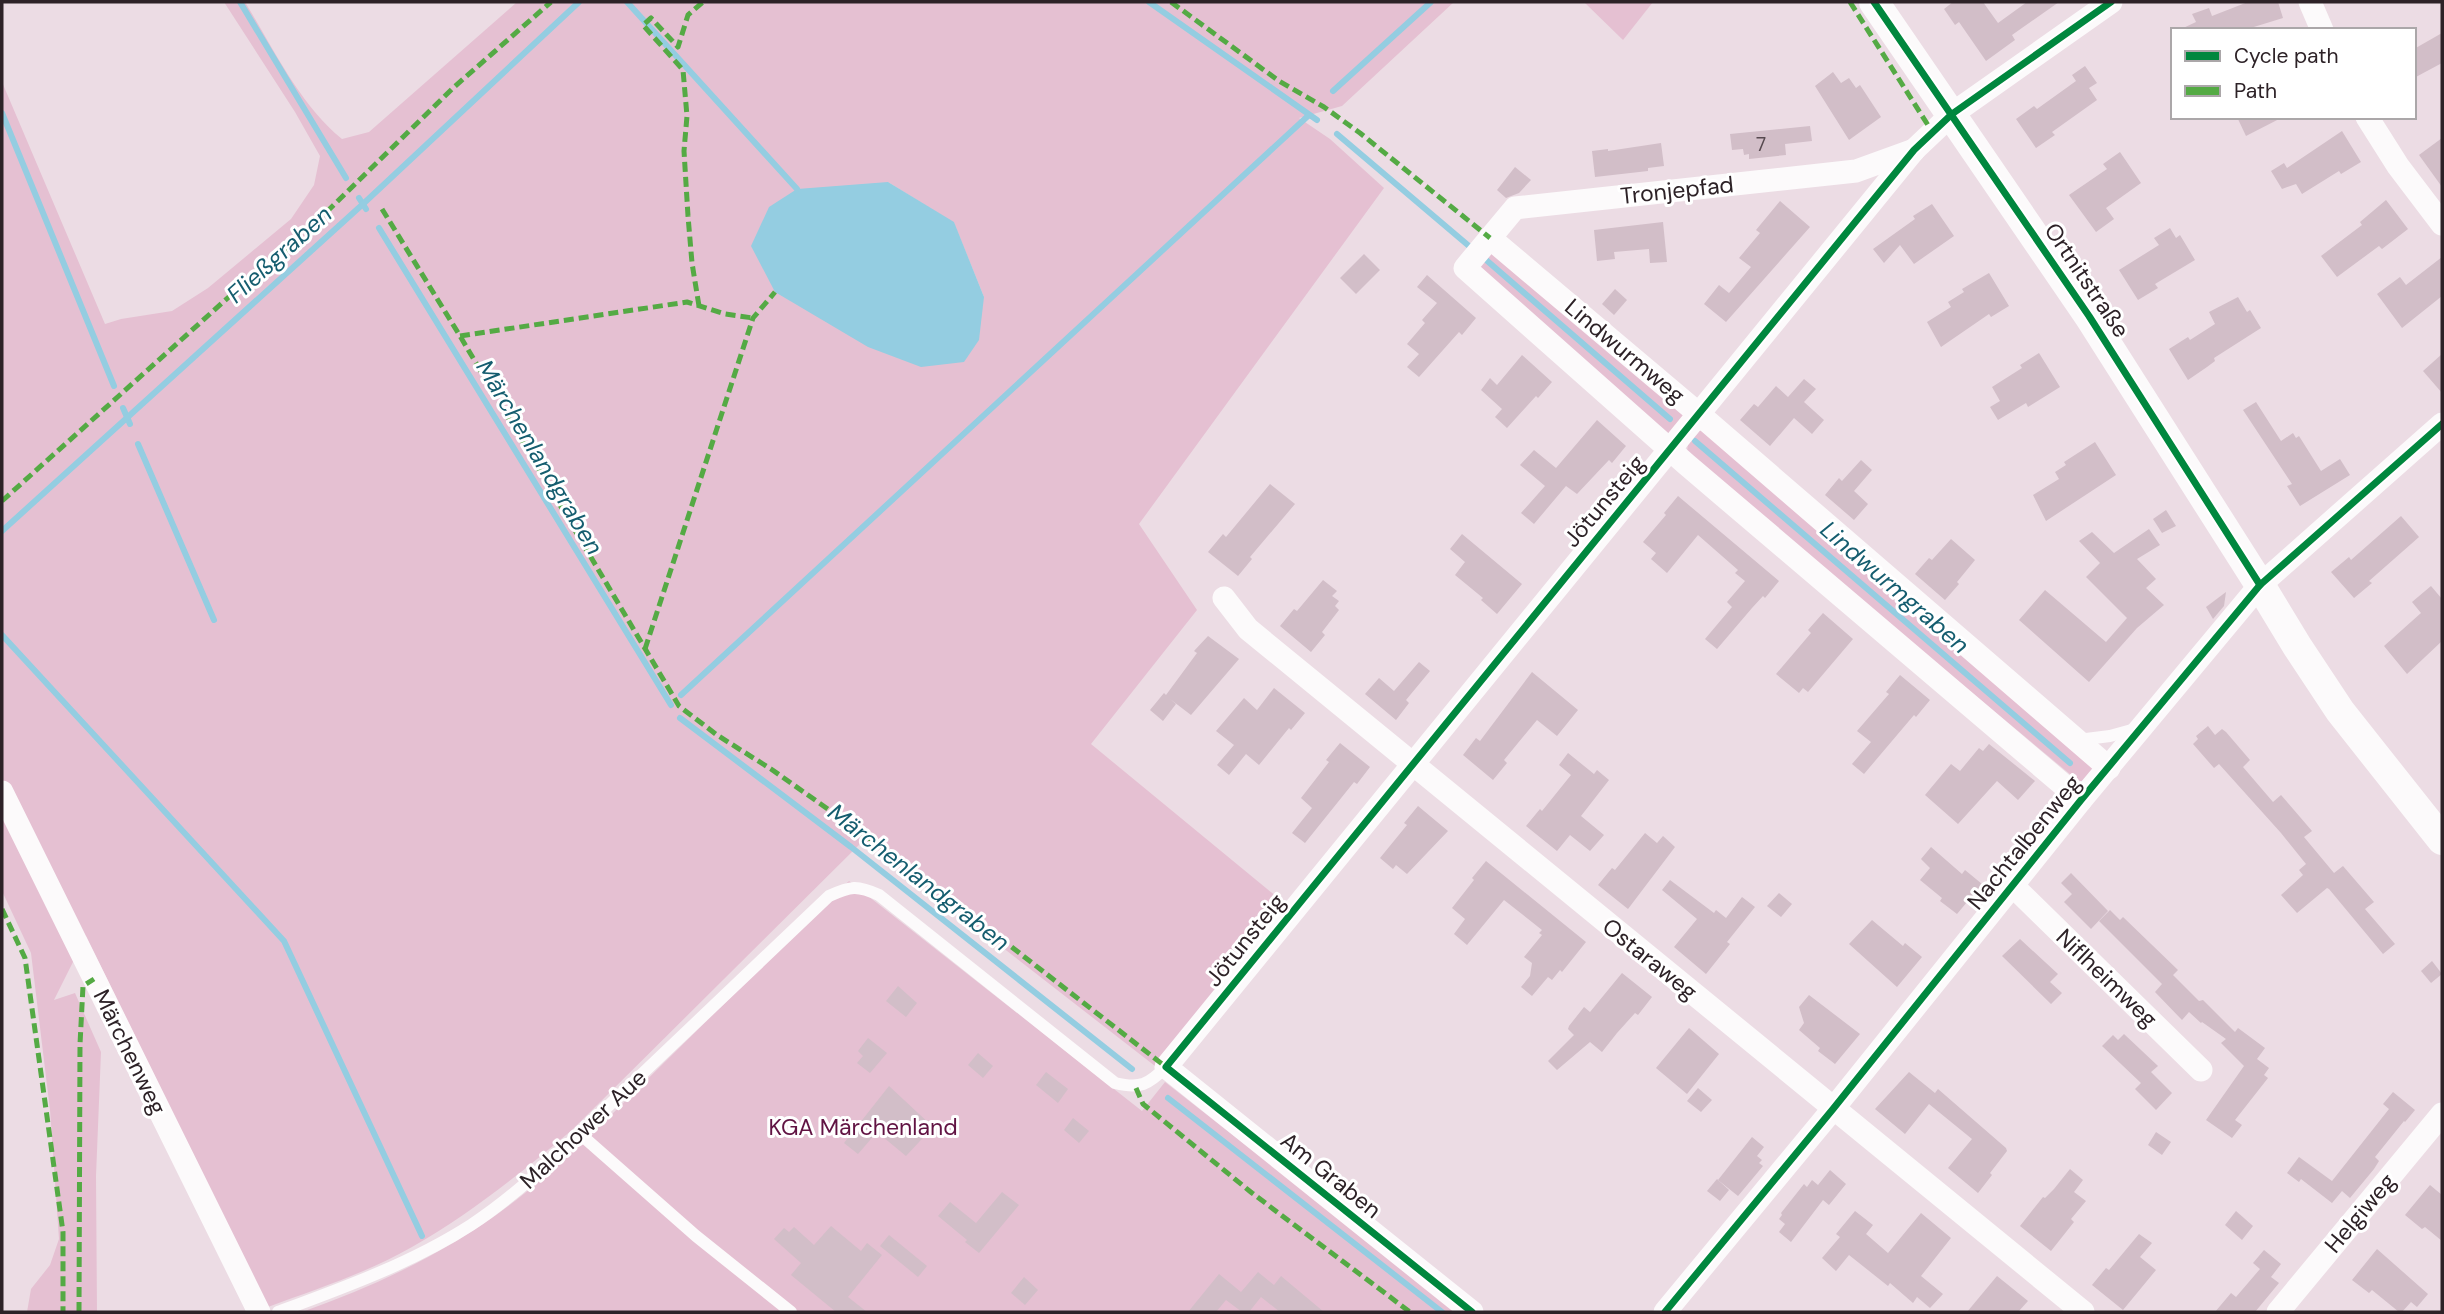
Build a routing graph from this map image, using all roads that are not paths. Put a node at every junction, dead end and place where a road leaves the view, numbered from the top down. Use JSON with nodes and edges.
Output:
{"nodes":[{"id":1,"x":1874,"y":2,"type":"edge"},
{"id":2,"x":2111,"y":2,"type":"edge"},
{"id":3,"x":2310,"y":2,"type":"edge"},
{"id":4,"x":2321,"y":28,"type":"edge"},
{"id":5,"x":1952,"y":114,"type":"junction"},
{"id":6,"x":2368,"y":119,"type":"edge"},
{"id":7,"x":1914,"y":150,"type":"junction"},
{"id":8,"x":2442,"y":224,"type":"edge"},
{"id":9,"x":1490,"y":238,"type":"junction"},
{"id":10,"x":1465,"y":268,"type":"joint"},
{"id":11,"x":1700,"y":415,"type":"junction"},
{"id":12,"x":2442,"y":424,"type":"edge"},
{"id":13,"x":1672,"y":449,"type":"junction"},
{"id":14,"x":2260,"y":585,"type":"junction"},
{"id":15,"x":1224,"y":598,"type":"dead end"},
{"id":16,"x":2143,"y":727,"type":"junction"},
{"id":17,"x":2077,"y":740,"type":"junction"},
{"id":18,"x":1412,"y":764,"type":"junction"},
{"id":19,"x":2109,"y":768,"type":"junction"},
{"id":20,"x":2,"y":792,"type":"edge"},
{"id":21,"x":2081,"y":800,"type":"junction"},
{"id":22,"x":2442,"y":840,"type":"edge"},
{"id":23,"x":2013,"y":887,"type":"junction"},
{"id":24,"x":1167,"y":1067,"type":"junction"},
{"id":25,"x":2201,"y":1070,"type":"dead end"},
{"id":26,"x":1833,"y":1109,"type":"junction"},
{"id":27,"x":2442,"y":1114,"type":"edge"},
{"id":28,"x":579,"y":1133,"type":"junction"},
{"id":29,"x":258,"y":1312,"type":"edge"},
{"id":30,"x":278,"y":1312,"type":"edge"},
{"id":31,"x":791,"y":1312,"type":"edge"},
{"id":32,"x":1472,"y":1312,"type":"edge"},
{"id":33,"x":1665,"y":1312,"type":"edge"},
{"id":34,"x":2083,"y":1312,"type":"edge"},
{"id":35,"x":2278,"y":1312,"type":"edge"}],
"edges":[{"from":1,"to":5,"type":"street","name":"Ortnitstraße"},
{"from":2,"to":5,"type":"street","name":"Jötunsteig"},
{"from":3,"to":4,"type":"street"},
{"from":5,"to":7,"type":"street","name":"Jötunsteig"},
{"from":5,"to":14,"type":"street","name":"Ortnitstraße"},
{"from":6,"to":8,"type":"street"},
{"from":7,"to":9,"type":"street","name":"Tronjepfad"},
{"from":7,"to":11,"type":"street","name":"Jötunsteig"},
{"from":9,"to":10,"type":"street","name":"Tronjepfad"},
{"from":9,"to":11,"type":"street","name":"Lindwurmweg"},
{"from":10,"to":13,"type":"street","name":"Lindwurmweg"},
{"from":11,"to":13,"type":"street","name":"Jötunsteig"},
{"from":11,"to":17,"type":"street","name":"Lindwurmweg"},
{"from":12,"to":14,"type":"street","name":"Nachtalbenweg"},
{"from":13,"to":18,"type":"street","name":"Jötunsteig"},
{"from":13,"to":21,"type":"street","name":"Lindwurmweg"},
{"from":14,"to":16,"type":"street","name":"Nachtalbenweg"},
{"from":14,"to":22,"type":"street","name":"Ortnitstraße"},
{"from":15,"to":18,"type":"street","name":"Ostaraweg"},
{"from":16,"to":17,"type":"lane"},
{"from":16,"to":19,"type":"street","name":"Nachtalbenweg"},
{"from":17,"to":19,"type":"street","name":"Lindwurmweg"},
{"from":18,"to":24,"type":"street","name":"Jötunsteig"},
{"from":18,"to":26,"type":"street","name":"Ostaraweg"},
{"from":19,"to":21,"type":"street","name":"Nachtalbenweg"},
{"from":20,"to":29,"type":"street","name":"Märchenweg"},
{"from":21,"to":23,"type":"street","name":"Nachtalbenweg"},
{"from":23,"to":25,"type":"street","name":"Niflheimweg"},
{"from":23,"to":26,"type":"street","name":"Nachtalbenweg"},
{"from":24,"to":28,"type":"lane","name":"Malchower Aue"},
{"from":24,"to":32,"type":"street","name":"Am Graben"},
{"from":26,"to":33,"type":"street","name":"Nachtalbenweg"},
{"from":26,"to":34,"type":"street","name":"Ostaraweg"},
{"from":27,"to":35,"type":"street","name":"Helgiweg"},
{"from":28,"to":30,"type":"lane","name":"Malchower Aue"},
{"from":28,"to":31,"type":"lane"}]}
